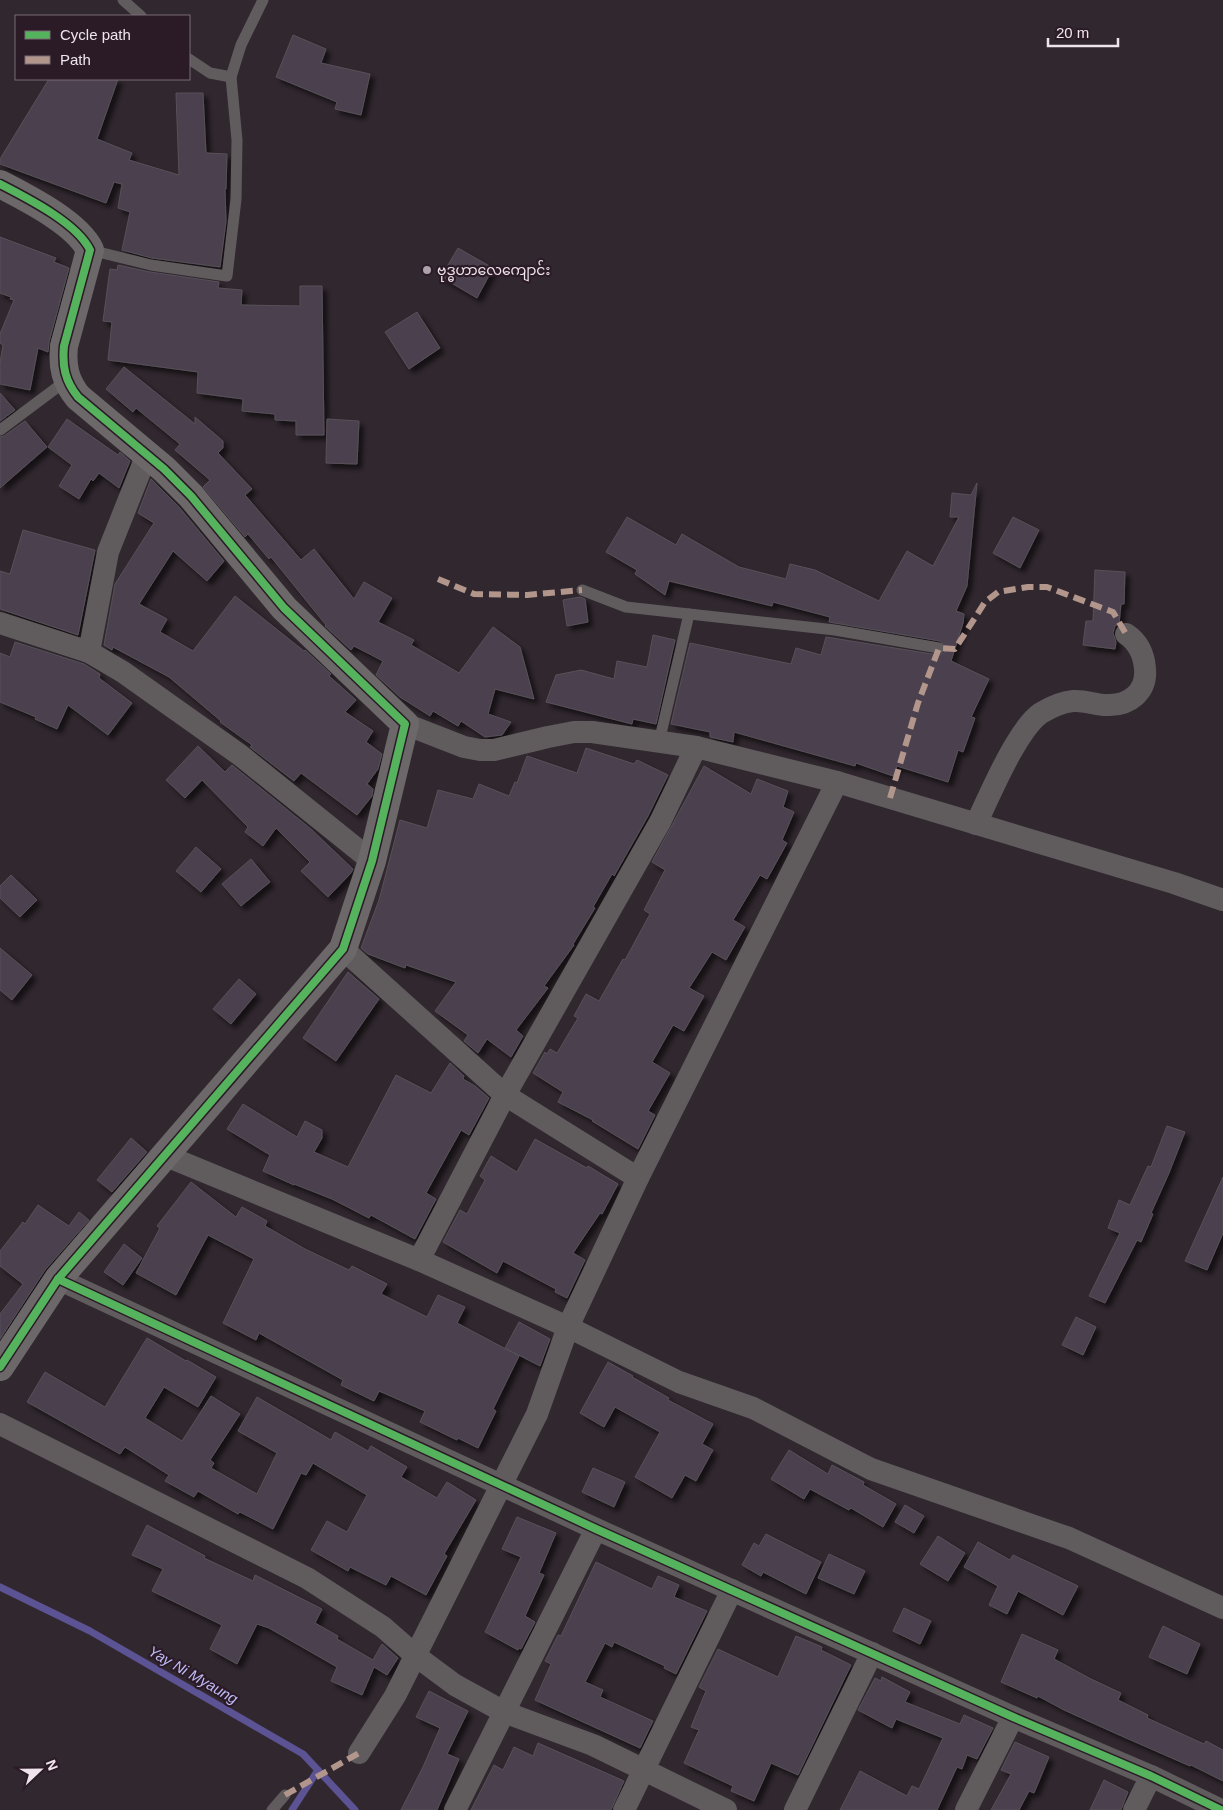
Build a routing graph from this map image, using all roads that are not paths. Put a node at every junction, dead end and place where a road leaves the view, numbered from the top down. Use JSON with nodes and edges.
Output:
{"nodes":[{"id":1,"x":123,"y":0,"type":"edge"},
{"id":2,"x":263,"y":0,"type":"edge"},
{"id":3,"x":140,"y":15,"type":"edge"},
{"id":4,"x":190,"y":60,"type":"edge"},
{"id":5,"x":231,"y":78,"type":"junction"},
{"id":6,"x":0,"y":184,"type":"edge"},
{"id":7,"x":90,"y":250,"type":"junction"},
{"id":8,"x":67,"y":380,"type":"junction"},
{"id":9,"x":0,"y":430,"type":"edge"},
{"id":10,"x":147,"y":454,"type":"junction"},
{"id":11,"x":582,"y":590,"type":"dead end"},
{"id":12,"x":689,"y":614,"type":"junction"},
{"id":13,"x":0,"y":623,"type":"edge"},
{"id":14,"x":1126,"y":634,"type":"dead end"},
{"id":15,"x":939,"y":648,"type":"dead end"},
{"id":16,"x":89,"y":652,"type":"junction"},
{"id":17,"x":404,"y":724,"type":"junction"},
{"id":18,"x":660,"y":742,"type":"junction"},
{"id":19,"x":696,"y":747,"type":"junction"},
{"id":20,"x":837,"y":782,"type":"junction"},
{"id":21,"x":976,"y":824,"type":"junction"},
{"id":22,"x":372,"y":861,"type":"junction"},
{"id":23,"x":1223,"y":900,"type":"edge"},
{"id":24,"x":343,"y":949,"type":"junction"},
{"id":25,"x":505,"y":1094,"type":"junction"},
{"id":26,"x":164,"y":1155,"type":"junction"},
{"id":27,"x":638,"y":1178,"type":"junction"},
{"id":28,"x":418,"y":1260,"type":"junction"},
{"id":29,"x":58,"y":1279,"type":"junction"},
{"id":30,"x":568,"y":1327,"type":"junction"},
{"id":31,"x":0,"y":1367,"type":"edge"},
{"id":32,"x":0,"y":1424,"type":"edge"},
{"id":33,"x":501,"y":1484,"type":"junction"},
{"id":34,"x":596,"y":1529,"type":"junction"},
{"id":35,"x":732,"y":1590,"type":"junction"},
{"id":36,"x":1223,"y":1608,"type":"edge"},
{"id":37,"x":872,"y":1653,"type":"junction"},
{"id":38,"x":416,"y":1656,"type":"junction"},
{"id":39,"x":504,"y":1712,"type":"junction"},
{"id":40,"x":1013,"y":1717,"type":"junction"},
{"id":41,"x":359,"y":1753,"type":"dead end"},
{"id":42,"x":644,"y":1770,"type":"junction"},
{"id":43,"x":1150,"y":1776,"type":"junction"},
{"id":44,"x":285,"y":1795,"type":"dead end"},
{"id":45,"x":272,"y":1810,"type":"edge"},
{"id":46,"x":455,"y":1810,"type":"edge"},
{"id":47,"x":624,"y":1810,"type":"edge"},
{"id":48,"x":726,"y":1810,"type":"edge"},
{"id":49,"x":795,"y":1810,"type":"edge"},
{"id":50,"x":966,"y":1810,"type":"edge"},
{"id":51,"x":1134,"y":1810,"type":"edge"},
{"id":52,"x":1221,"y":1810,"type":"edge"}],
"edges":[{"from":1,"to":3,"type":"lane"},
{"from":2,"to":5,"type":"lane"},
{"from":4,"to":5,"type":"lane"},
{"from":5,"to":7,"type":"lane"},
{"from":6,"to":7,"type":"street"},
{"from":7,"to":8,"type":"street"},
{"from":8,"to":9,"type":"lane"},
{"from":8,"to":10,"type":"street"},
{"from":10,"to":16,"type":"street"},
{"from":10,"to":17,"type":"street"},
{"from":11,"to":12,"type":"lane"},
{"from":12,"to":15,"type":"lane"},
{"from":12,"to":18,"type":"lane"},
{"from":13,"to":16,"type":"street"},
{"from":14,"to":21,"type":"street"},
{"from":16,"to":22,"type":"street"},
{"from":17,"to":18,"type":"street"},
{"from":17,"to":22,"type":"street"},
{"from":18,"to":19,"type":"street"},
{"from":19,"to":20,"type":"street"},
{"from":19,"to":25,"type":"street"},
{"from":20,"to":21,"type":"street"},
{"from":20,"to":27,"type":"street"},
{"from":21,"to":23,"type":"street"},
{"from":22,"to":24,"type":"street"},
{"from":24,"to":25,"type":"street"},
{"from":24,"to":26,"type":"street"},
{"from":25,"to":27,"type":"street"},
{"from":25,"to":28,"type":"street"},
{"from":26,"to":28,"type":"street"},
{"from":26,"to":29,"type":"street"},
{"from":27,"to":30,"type":"street"},
{"from":28,"to":30,"type":"street"},
{"from":29,"to":31,"type":"street"},
{"from":29,"to":33,"type":"street"},
{"from":30,"to":33,"type":"street"},
{"from":30,"to":36,"type":"street"},
{"from":32,"to":38,"type":"street"},
{"from":33,"to":34,"type":"street"},
{"from":33,"to":38,"type":"street"},
{"from":34,"to":35,"type":"street"},
{"from":34,"to":39,"type":"street"},
{"from":35,"to":37,"type":"street"},
{"from":35,"to":42,"type":"street"},
{"from":37,"to":40,"type":"street"},
{"from":37,"to":49,"type":"street"},
{"from":38,"to":39,"type":"street"},
{"from":38,"to":41,"type":"street"},
{"from":39,"to":42,"type":"street"},
{"from":39,"to":46,"type":"street"},
{"from":40,"to":43,"type":"street"},
{"from":40,"to":50,"type":"street"},
{"from":42,"to":47,"type":"street"},
{"from":42,"to":48,"type":"street"},
{"from":43,"to":51,"type":"street"},
{"from":43,"to":52,"type":"street"},
{"from":44,"to":45,"type":"lane"}]}
